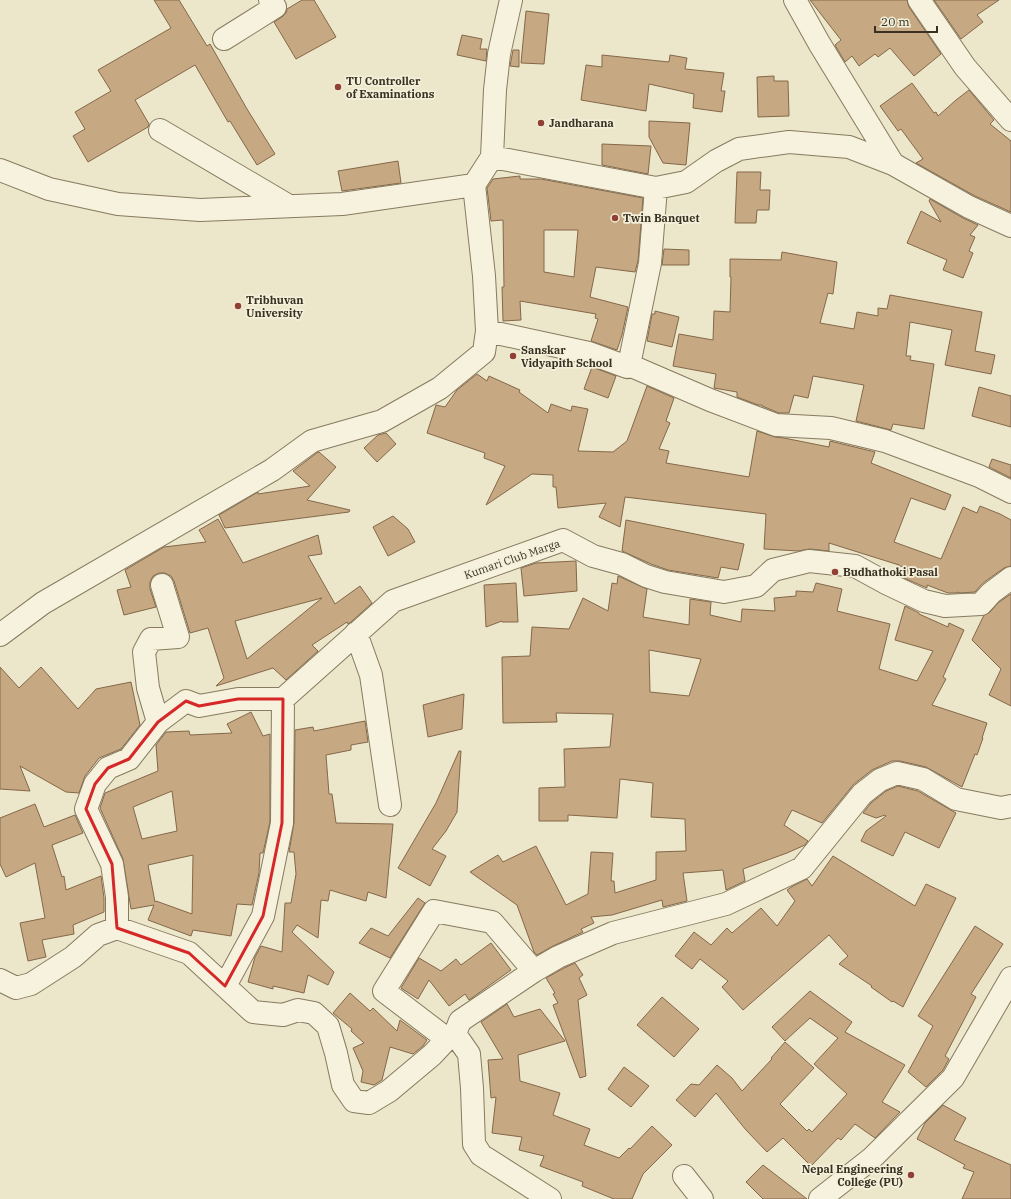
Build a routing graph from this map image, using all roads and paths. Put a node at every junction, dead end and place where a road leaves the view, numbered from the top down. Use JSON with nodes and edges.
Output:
{"nodes":[{"id":1,"x":270,"y":0,"type":"edge"},
{"id":2,"x":511,"y":0,"type":"edge"},
{"id":3,"x":796,"y":0,"type":"edge"},
{"id":4,"x":919,"y":0,"type":"edge"},
{"id":5,"x":224,"y":39,"type":"dead end"},
{"id":6,"x":1011,"y":120,"type":"edge"},
{"id":7,"x":160,"y":130,"type":"dead end"},
{"id":8,"x":492,"y":158,"type":"junction"},
{"id":9,"x":893,"y":164,"type":"junction"},
{"id":10,"x":0,"y":170,"type":"edge"},
{"id":11,"x":474,"y":185,"type":"junction"},
{"id":12,"x":656,"y":188,"type":"junction"},
{"id":13,"x":288,"y":206,"type":"junction"},
{"id":14,"x":1011,"y":226,"type":"edge"},
{"id":15,"x":487,"y":331,"type":"junction"},
{"id":16,"x":629,"y":365,"type":"junction"},
{"id":17,"x":1011,"y":492,"type":"edge"},
{"id":18,"x":1011,"y":578,"type":"edge"},
{"id":19,"x":162,"y":585,"type":"dead end"},
{"id":20,"x":356,"y":633,"type":"junction"},
{"id":21,"x":0,"y":635,"type":"edge"},
{"id":22,"x":283,"y":699,"type":"junction"},
{"id":23,"x":158,"y":722,"type":"junction"},
{"id":24,"x":390,"y":805,"type":"dead end"},
{"id":25,"x":1011,"y":806,"type":"edge"},
{"id":26,"x":117,"y":928,"type":"junction"},
{"id":27,"x":534,"y":971,"type":"junction"},
{"id":28,"x":1011,"y":978,"type":"edge"},
{"id":29,"x":0,"y":980,"type":"edge"},
{"id":30,"x":225,"y":986,"type":"junction"},
{"id":31,"x":451,"y":1036,"type":"junction"},
{"id":32,"x":684,"y":1176,"type":"dead end"},
{"id":33,"x":550,"y":1199,"type":"edge"},
{"id":34,"x":702,"y":1199,"type":"edge"},
{"id":35,"x":820,"y":1199,"type":"edge"}],
"edges":[{"from":1,"to":5,"type":"street"},
{"from":2,"to":8,"type":"street"},
{"from":3,"to":9,"type":"street"},
{"from":4,"to":6,"type":"street"},
{"from":7,"to":13,"type":"street"},
{"from":8,"to":11,"type":"street"},
{"from":8,"to":12,"type":"street"},
{"from":9,"to":12,"type":"street"},
{"from":9,"to":14,"type":"street"},
{"from":10,"to":13,"type":"street"},
{"from":11,"to":13,"type":"street"},
{"from":11,"to":15,"type":"street"},
{"from":12,"to":16,"type":"street"},
{"from":15,"to":16,"type":"street"},
{"from":15,"to":21,"type":"street"},
{"from":16,"to":17,"type":"street"},
{"from":18,"to":20,"type":"street","name":"Kumari Club Marga"},
{"from":19,"to":23,"type":"street"},
{"from":20,"to":22,"type":"street","name":"Kumari Club Marga"},
{"from":20,"to":24,"type":"street"},
{"from":22,"to":23,"type":"street"},
{"from":22,"to":30,"type":"street"},
{"from":23,"to":26,"type":"street"},
{"from":25,"to":27,"type":"street"},
{"from":26,"to":29,"type":"street"},
{"from":26,"to":30,"type":"street"},
{"from":27,"to":31,"type":"street"},
{"from":27,"to":31,"type":"street"},
{"from":28,"to":35,"type":"street"},
{"from":30,"to":31,"type":"street"},
{"from":31,"to":33,"type":"street"},
{"from":32,"to":34,"type":"street"}]}
